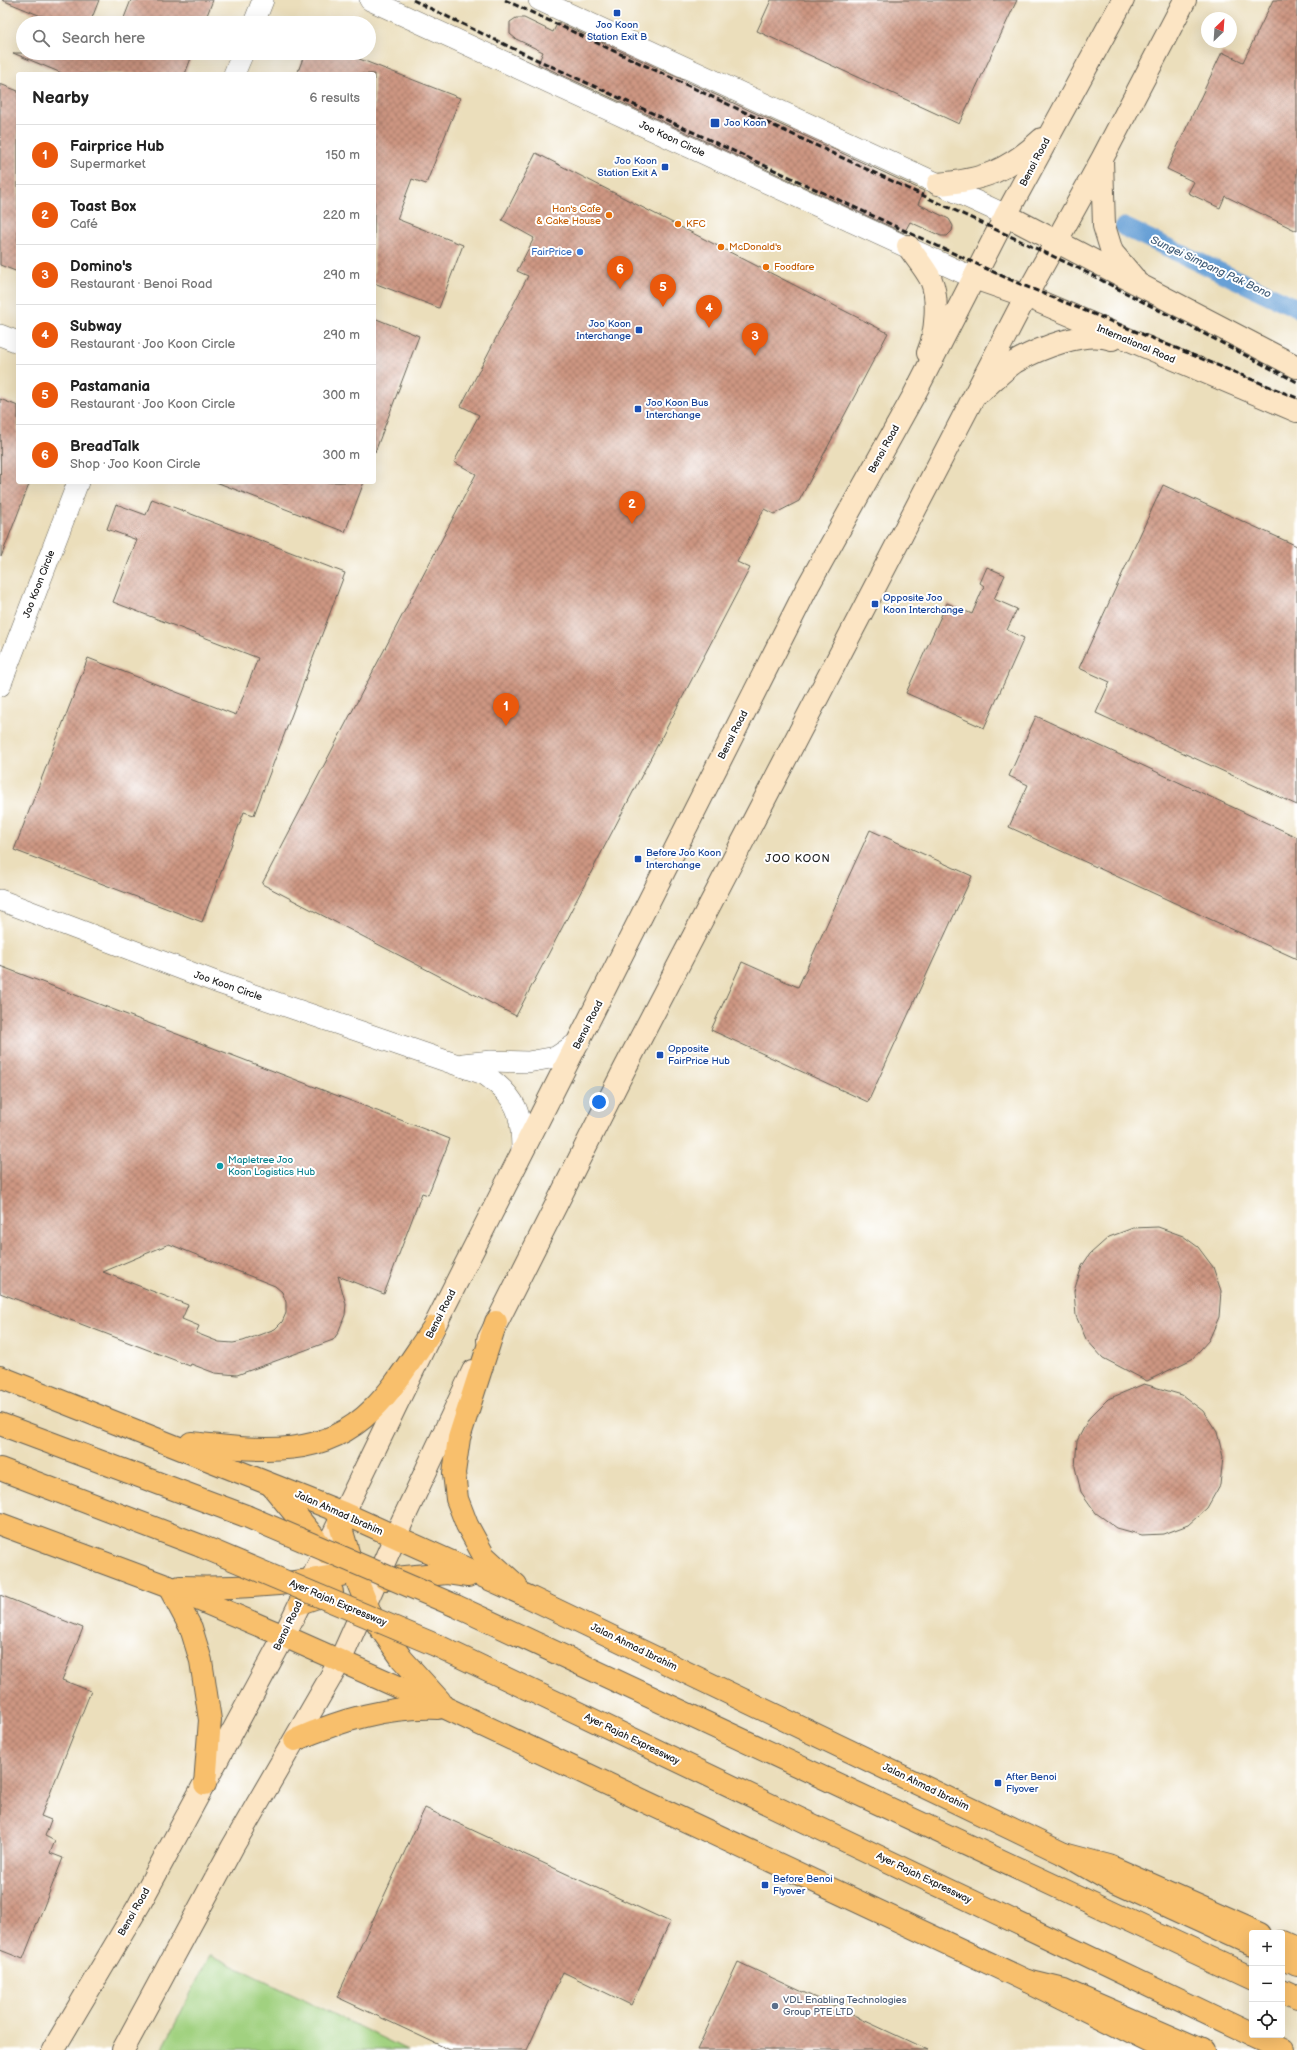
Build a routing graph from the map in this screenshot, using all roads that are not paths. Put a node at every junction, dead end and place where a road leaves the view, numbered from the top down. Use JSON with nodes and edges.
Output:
{"nodes":[{"id":1,"x":263,"y":0,"type":"edge"},
{"id":2,"x":370,"y":0,"type":"edge"},
{"id":3,"x":539,"y":0,"type":"edge"},
{"id":4,"x":1123,"y":0,"type":"edge"},
{"id":5,"x":1185,"y":0,"type":"edge"},
{"id":6,"x":257,"y":16,"type":"edge"},
{"id":7,"x":240,"y":60,"type":"edge"},
{"id":8,"x":235,"y":72,"type":"edge"},
{"id":9,"x":1052,"y":130,"type":"junction"},
{"id":10,"x":1102,"y":160,"type":"junction"},
{"id":11,"x":938,"y":184,"type":"junction"},
{"id":12,"x":1006,"y":215,"type":"junction"},
{"id":13,"x":1056,"y":241,"type":"junction"},
{"id":14,"x":908,"y":246,"type":"junction"},
{"id":15,"x":974,"y":278,"type":"junction"},
{"id":16,"x":1139,"y":286,"type":"junction"},
{"id":17,"x":1026,"y":296,"type":"junction"},
{"id":18,"x":0,"y":335,"type":"edge"},
{"id":19,"x":16,"y":341,"type":"edge"},
{"id":20,"x":1154,"y":352,"type":"junction"},
{"id":21,"x":1297,"y":368,"type":"edge"},
{"id":22,"x":914,"y":395,"type":"junction"},
{"id":23,"x":972,"y":399,"type":"junction"},
{"id":24,"x":1297,"y":411,"type":"edge"},
{"id":25,"x":77,"y":484,"type":"edge"},
{"id":26,"x":0,"y":686,"type":"edge"},
{"id":27,"x":0,"y":900,"type":"edge"},
{"id":28,"x":580,"y":1041,"type":"junction"},
{"id":29,"x":459,"y":1065,"type":"junction"},
{"id":30,"x":522,"y":1153,"type":"junction"},
{"id":31,"x":496,"y":1322,"type":"junction"},
{"id":32,"x":434,"y":1327,"type":"junction"},
{"id":33,"x":0,"y":1377,"type":"edge"},
{"id":34,"x":0,"y":1424,"type":"edge"},
{"id":35,"x":164,"y":1440,"type":"junction"},
{"id":36,"x":0,"y":1469,"type":"edge"},
{"id":37,"x":269,"y":1483,"type":"junction"},
{"id":38,"x":341,"y":1517,"type":"junction"},
{"id":39,"x":0,"y":1524,"type":"edge"},
{"id":40,"x":396,"y":1538,"type":"junction"},
{"id":41,"x":325,"y":1549,"type":"junction"},
{"id":42,"x":486,"y":1578,"type":"junction"},
{"id":43,"x":310,"y":1581,"type":"junction"},
{"id":44,"x":361,"y":1581,"type":"junction"},
{"id":45,"x":169,"y":1587,"type":"junction"},
{"id":46,"x":529,"y":1597,"type":"junction"},
{"id":47,"x":300,"y":1602,"type":"junction"},
{"id":48,"x":284,"y":1636,"type":"junction"},
{"id":49,"x":340,"y":1661,"type":"junction"},
{"id":50,"x":448,"y":1709,"type":"junction"},
{"id":51,"x":295,"y":1740,"type":"junction"},
{"id":52,"x":205,"y":1784,"type":"junction"},
{"id":53,"x":1064,"y":1854,"type":"junction"},
{"id":54,"x":1254,"y":1930,"type":"edge"},
{"id":55,"x":1285,"y":1943,"type":"edge"},
{"id":56,"x":1249,"y":1944,"type":"edge"},
{"id":57,"x":1297,"y":1949,"type":"edge"},
{"id":58,"x":1285,"y":1960,"type":"edge"},
{"id":59,"x":1297,"y":1966,"type":"edge"},
{"id":60,"x":1249,"y":1977,"type":"edge"},
{"id":61,"x":1027,"y":1981,"type":"junction"},
{"id":62,"x":1285,"y":1993,"type":"edge"},
{"id":63,"x":1297,"y":1999,"type":"edge"},
{"id":64,"x":1249,"y":2034,"type":"edge"},
{"id":65,"x":1258,"y":2038,"type":"edge"},
{"id":66,"x":53,"y":2050,"type":"edge"},
{"id":67,"x":123,"y":2050,"type":"edge"},
{"id":68,"x":1166,"y":2050,"type":"edge"},
{"id":69,"x":1202,"y":2050,"type":"edge"},
{"id":70,"x":1284,"y":2050,"type":"edge"}],
"edges":[{"from":1,"to":6,"type":"street"},
{"from":2,"to":14,"type":"street","name":"Joo Koon Circle"},
{"from":3,"to":11,"type":"street"},
{"from":4,"to":9,"type":"main road","name":"Benoi Road"},
{"from":5,"to":10,"type":"main road"},
{"from":7,"to":8,"type":"street"},
{"from":9,"to":11,"type":"main road"},
{"from":9,"to":12,"type":"main road","name":"Benoi Road"},
{"from":10,"to":13,"type":"main road"},
{"from":10,"to":16,"type":"main road"},
{"from":11,"to":12,"type":"street"},
{"from":12,"to":13,"type":"main road"},
{"from":12,"to":15,"type":"main road","name":"Benoi Road"},
{"from":13,"to":16,"type":"main road"},
{"from":13,"to":17,"type":"main road"},
{"from":14,"to":15,"type":"street","name":"Joo Koon Circle"},
{"from":14,"to":22,"type":"main road"},
{"from":15,"to":17,"type":"main road","name":"International Road"},
{"from":15,"to":22,"type":"main road","name":"Benoi Road"},
{"from":16,"to":21,"type":"main road"},
{"from":17,"to":20,"type":"main road","name":"International Road"},
{"from":17,"to":23,"type":"main road"},
{"from":18,"to":19,"type":"street"},
{"from":20,"to":23,"type":"main road"},
{"from":20,"to":24,"type":"main road","name":"International Road"},
{"from":22,"to":28,"type":"main road","name":"Benoi Road"},
{"from":23,"to":31,"type":"main road"},
{"from":25,"to":26,"type":"street","name":"Joo Koon Circle"},
{"from":27,"to":29,"type":"street","name":"Joo Koon Circle"},
{"from":28,"to":29,"type":"street","name":"Joo Koon Circle"},
{"from":28,"to":30,"type":"main road","name":"Benoi Road"},
{"from":29,"to":30,"type":"street","name":"Joo Koon Circle"},
{"from":30,"to":32,"type":"main road","name":"Benoi Road"},
{"from":31,"to":40,"type":"main road"},
{"from":31,"to":46,"type":"main road"},
{"from":32,"to":35,"type":"main road"},
{"from":32,"to":38,"type":"main road","name":"Benoi Road"},
{"from":33,"to":35,"type":"main road","name":"Jalan Ahmad Ibrahim"},
{"from":34,"to":60,"type":"main road","bridge":true},
{"from":35,"to":37,"type":"main road","name":"Jalan Ahmad Ibrahim"},
{"from":36,"to":64,"type":"main road","name":"Ayer Rajah Expressway","bridge":true},
{"from":37,"to":38,"type":"main road","name":"Jalan Ahmad Ibrahim"},
{"from":37,"to":41,"type":"main road"},
{"from":38,"to":40,"type":"main road","name":"Jalan Ahmad Ibrahim"},
{"from":38,"to":41,"type":"main road","name":"Benoi Road"},
{"from":38,"to":44,"type":"main road"},
{"from":39,"to":45,"type":"main road"},
{"from":40,"to":42,"type":"main road","name":"Jalan Ahmad Ibrahim"},
{"from":40,"to":44,"type":"main road"},
{"from":41,"to":43,"type":"main road","name":"Benoi Road"},
{"from":41,"to":44,"type":"main road"},
{"from":42,"to":44,"type":"main road"},
{"from":42,"to":46,"type":"main road","name":"Jalan Ahmad Ibrahim"},
{"from":43,"to":44,"type":"main road"},
{"from":43,"to":45,"type":"main road"},
{"from":43,"to":47,"type":"main road","name":"Benoi Road"},
{"from":44,"to":47,"type":"main road"},
{"from":44,"to":49,"type":"main road"},
{"from":44,"to":50,"type":"main road"},
{"from":45,"to":48,"type":"main road"},
{"from":45,"to":52,"type":"main road"},
{"from":46,"to":53,"type":"main road","name":"Jalan Ahmad Ibrahim"},
{"from":47,"to":48,"type":"main road","name":"Benoi Road"},
{"from":48,"to":49,"type":"main road"},
{"from":48,"to":52,"type":"main road","name":"Benoi Road"},
{"from":49,"to":50,"type":"main road"},
{"from":49,"to":51,"type":"main road"},
{"from":50,"to":51,"type":"main road"},
{"from":50,"to":61,"type":"main road"},
{"from":51,"to":67,"type":"main road"},
{"from":52,"to":66,"type":"main road","name":"Benoi Road"},
{"from":53,"to":54,"type":"main road","name":"Jalan Ahmad Ibrahim"},
{"from":53,"to":56,"type":"main road"},
{"from":55,"to":57,"type":"main road"},
{"from":58,"to":59,"type":"main road"},
{"from":61,"to":68,"type":"main road"},
{"from":61,"to":69,"type":"main road"},
{"from":62,"to":63,"type":"main road"},
{"from":65,"to":70,"type":"main road","name":"Ayer Rajah Expressway"}]}
